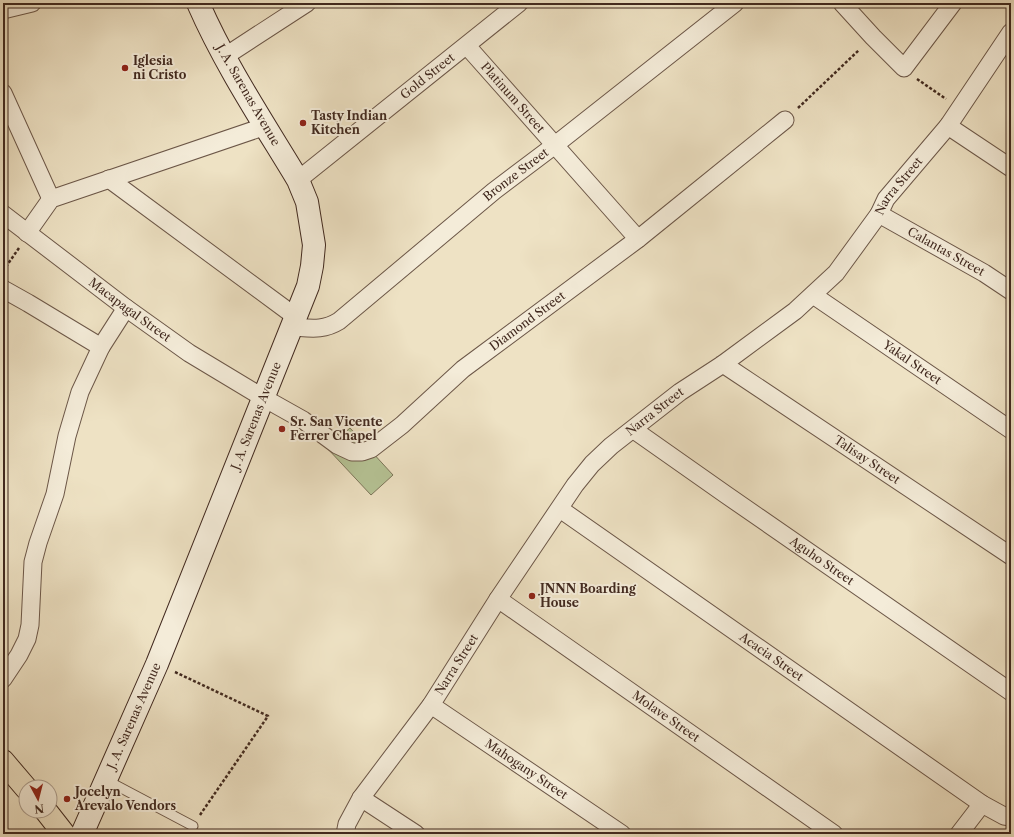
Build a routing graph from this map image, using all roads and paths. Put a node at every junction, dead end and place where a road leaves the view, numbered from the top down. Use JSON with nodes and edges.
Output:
{"nodes":[{"id":1,"x":32,"y":3,"type":"edge"},
{"id":2,"x":198,"y":3,"type":"edge"},
{"id":3,"x":307,"y":3,"type":"edge"},
{"id":4,"x":519,"y":3,"type":"edge"},
{"id":5,"x":735,"y":3,"type":"edge"},
{"id":6,"x":842,"y":3,"type":"edge"},
{"id":7,"x":953,"y":3,"type":"edge"},
{"id":8,"x":3,"y":10,"type":"edge"},
{"id":9,"x":1011,"y":32,"type":"edge"},
{"id":10,"x":873,"y":37,"type":"junction"},
{"id":11,"x":467,"y":46,"type":"junction"},
{"id":12,"x":224,"y":57,"type":"junction"},
{"id":13,"x":908,"y":72,"type":"junction"},
{"id":14,"x":3,"y":92,"type":"edge"},
{"id":15,"x":960,"y":108,"type":"junction"},
{"id":16,"x":785,"y":120,"type":"joint"},
{"id":17,"x":266,"y":126,"type":"junction"},
{"id":18,"x":948,"y":126,"type":"junction"},
{"id":19,"x":555,"y":145,"type":"junction"},
{"id":20,"x":1011,"y":168,"type":"edge"},
{"id":21,"x":109,"y":179,"type":"junction"},
{"id":22,"x":298,"y":180,"type":"junction"},
{"id":23,"x":51,"y":199,"type":"junction"},
{"id":24,"x":3,"y":214,"type":"edge"},
{"id":25,"x":879,"y":214,"type":"junction"},
{"id":26,"x":28,"y":234,"type":"junction"},
{"id":27,"x":638,"y":239,"type":"junction"},
{"id":28,"x":3,"y":271,"type":"edge"},
{"id":29,"x":3,"y":289,"type":"edge"},
{"id":30,"x":1011,"y":291,"type":"edge"},
{"id":31,"x":814,"y":295,"type":"junction"},
{"id":32,"x":126,"y":308,"type":"junction"},
{"id":33,"x":294,"y":322,"type":"junction"},
{"id":34,"x":101,"y":347,"type":"junction"},
{"id":35,"x":723,"y":364,"type":"junction"},
{"id":36,"x":262,"y":397,"type":"junction"},
{"id":37,"x":634,"y":430,"type":"junction"},
{"id":38,"x":1011,"y":430,"type":"edge"},
{"id":39,"x":560,"y":509,"type":"junction"},
{"id":40,"x":1011,"y":556,"type":"edge"},
{"id":41,"x":498,"y":599,"type":"junction"},
{"id":42,"x":157,"y":664,"type":"junction"},
{"id":43,"x":3,"y":678,"type":"edge"},
{"id":44,"x":1011,"y":692,"type":"edge"},
{"id":45,"x":431,"y":705,"type":"junction"},
{"id":46,"x":3,"y":761,"type":"edge"},
{"id":47,"x":18,"y":779,"type":"edge"},
{"id":48,"x":106,"y":780,"type":"junction"},
{"id":49,"x":361,"y":798,"type":"junction"},
{"id":50,"x":982,"y":804,"type":"junction"},
{"id":51,"x":1011,"y":817,"type":"edge"},
{"id":52,"x":52,"y":819,"type":"edge"},
{"id":53,"x":193,"y":826,"type":"joint"},
{"id":54,"x":64,"y":834,"type":"edge"},
{"id":55,"x":82,"y":834,"type":"edge"},
{"id":56,"x":345,"y":834,"type":"edge"},
{"id":57,"x":416,"y":834,"type":"edge"},
{"id":58,"x":622,"y":834,"type":"edge"},
{"id":59,"x":834,"y":834,"type":"edge"},
{"id":60,"x":959,"y":834,"type":"edge"}],
"edges":[{"from":1,"to":8,"type":"street"},
{"from":2,"to":12,"type":"main road","name":"J. A. Sarenas Avenue"},
{"from":3,"to":12,"type":"street"},
{"from":4,"to":11,"type":"street","name":"Gold Street"},
{"from":5,"to":19,"type":"street","name":"Bronze Street"},
{"from":6,"to":10,"type":"street"},
{"from":7,"to":13,"type":"street"},
{"from":9,"to":15,"type":"street","name":"Narra Street"},
{"from":10,"to":13,"type":"street"},
{"from":10,"to":16,"type":"path"},
{"from":11,"to":19,"type":"street","name":"Platinum Street"},
{"from":11,"to":22,"type":"street","name":"Gold Street"},
{"from":12,"to":17,"type":"main road","name":"J. A. Sarenas Avenue"},
{"from":13,"to":15,"type":"path"},
{"from":14,"to":23,"type":"street"},
{"from":15,"to":18,"type":"street","name":"Narra Street"},
{"from":16,"to":27,"type":"street","name":"Diamond Street"},
{"from":17,"to":21,"type":"street"},
{"from":17,"to":22,"type":"main road","name":"J. A. Sarenas Avenue"},
{"from":18,"to":20,"type":"street"},
{"from":18,"to":25,"type":"street","name":"Narra Street"},
{"from":19,"to":27,"type":"street","name":"Platinum Street"},
{"from":19,"to":33,"type":"street","name":"Bronze Street"},
{"from":21,"to":23,"type":"street"},
{"from":21,"to":33,"type":"street"},
{"from":22,"to":33,"type":"main road","name":"J. A. Sarenas Avenue"},
{"from":23,"to":26,"type":"street"},
{"from":24,"to":26,"type":"street","name":"Macapagal Street"},
{"from":25,"to":30,"type":"street","name":"Calantas Street"},
{"from":25,"to":31,"type":"street","name":"Narra Street"},
{"from":26,"to":28,"type":"path"},
{"from":26,"to":32,"type":"street","name":"Macapagal Street"},
{"from":27,"to":36,"type":"street","name":"Diamond Street"},
{"from":29,"to":34,"type":"street"},
{"from":31,"to":35,"type":"street","name":"Narra Street"},
{"from":31,"to":38,"type":"street","name":"Yakal Street"},
{"from":32,"to":34,"type":"street"},
{"from":32,"to":36,"type":"street","name":"Macapagal Street"},
{"from":33,"to":36,"type":"main road","name":"J. A. Sarenas Avenue"},
{"from":34,"to":43,"type":"street"},
{"from":35,"to":37,"type":"street","name":"Narra Street"},
{"from":35,"to":40,"type":"street","name":"Talisay Street"},
{"from":36,"to":42,"type":"main road","name":"J. A. Sarenas Avenue"},
{"from":37,"to":39,"type":"street","name":"Narra Street"},
{"from":37,"to":44,"type":"street","name":"Aguho Street"},
{"from":39,"to":41,"type":"street","name":"Narra Street"},
{"from":39,"to":50,"type":"street","name":"Acacia Street"},
{"from":41,"to":45,"type":"street","name":"Narra Street"},
{"from":41,"to":59,"type":"street","name":"Molave Street"},
{"from":42,"to":48,"type":"main road","name":"J. A. Sarenas Avenue"},
{"from":42,"to":53,"type":"path"},
{"from":45,"to":49,"type":"street","name":"Narra Street"},
{"from":45,"to":58,"type":"street","name":"Mahogany Street"},
{"from":46,"to":47,"type":"main road"},
{"from":48,"to":53,"type":"lane"},
{"from":48,"to":55,"type":"main road","name":"J. A. Sarenas Avenue"},
{"from":49,"to":56,"type":"street","name":"Narra Street"},
{"from":49,"to":57,"type":"street"},
{"from":50,"to":51,"type":"street","name":"Acacia Street"},
{"from":50,"to":60,"type":"street"},
{"from":52,"to":54,"type":"main road"}]}
